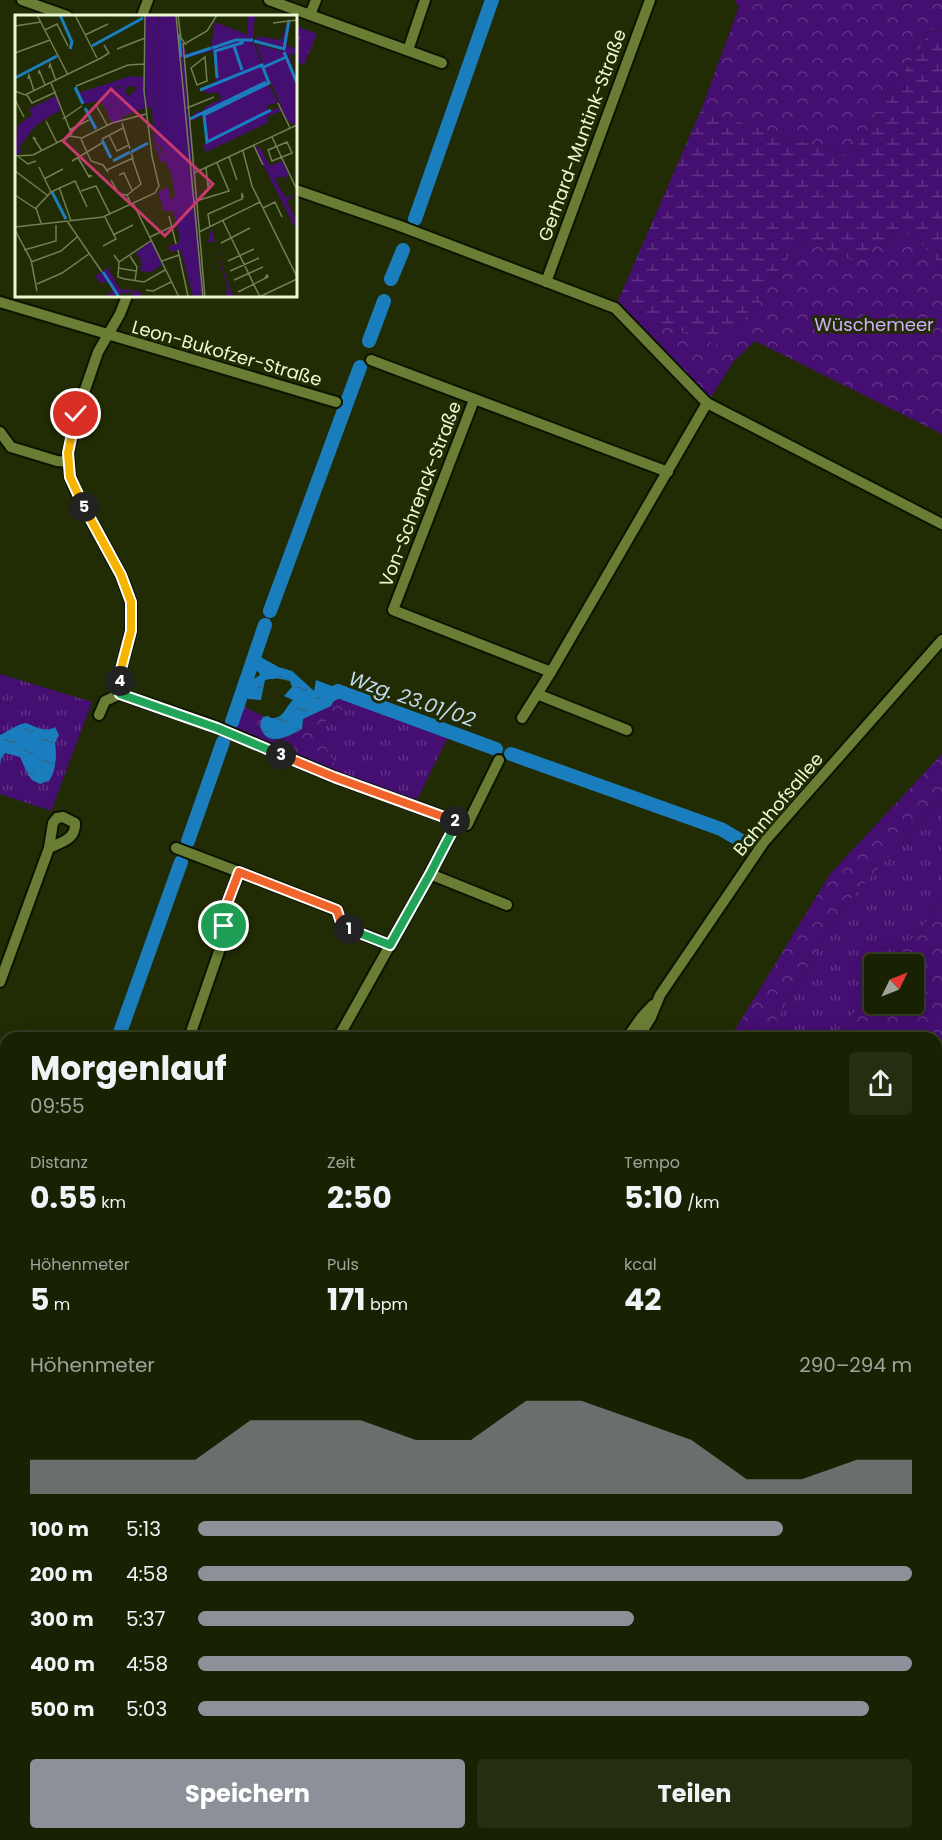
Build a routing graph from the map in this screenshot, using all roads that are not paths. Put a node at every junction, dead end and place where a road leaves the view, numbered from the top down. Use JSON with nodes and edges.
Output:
{"nodes":[{"id":1,"x":22,"y":0,"type":"edge"},
{"id":2,"x":148,"y":0,"type":"edge"},
{"id":3,"x":269,"y":0,"type":"edge"},
{"id":4,"x":316,"y":0,"type":"edge"},
{"id":5,"x":425,"y":0,"type":"edge"},
{"id":6,"x":650,"y":0,"type":"edge"},
{"id":7,"x":64,"y":15,"type":"edge"},
{"id":8,"x":142,"y":15,"type":"edge"},
{"id":9,"x":310,"y":15,"type":"junction"},
{"id":10,"x":408,"y":50,"type":"junction"},
{"id":11,"x":442,"y":63,"type":"dead end"},
{"id":12,"x":297,"y":190,"type":"edge"},
{"id":13,"x":546,"y":282,"type":"junction"},
{"id":14,"x":127,"y":297,"type":"edge"},
{"id":15,"x":0,"y":302,"type":"edge"},
{"id":16,"x":108,"y":335,"type":"junction"},
{"id":17,"x":371,"y":360,"type":"dead end"},
{"id":18,"x":474,"y":400,"type":"junction"},
{"id":19,"x":336,"y":402,"type":"dead end"},
{"id":20,"x":707,"y":403,"type":"junction"},
{"id":21,"x":0,"y":432,"type":"edge"},
{"id":22,"x":69,"y":462,"type":"junction"},
{"id":23,"x":668,"y":472,"type":"junction"},
{"id":24,"x":942,"y":525,"type":"edge"},
{"id":25,"x":942,"y":640,"type":"edge"},
{"id":26,"x":551,"y":672,"type":"junction"},
{"id":27,"x":120,"y":694,"type":"junction"},
{"id":28,"x":537,"y":694,"type":"junction"},
{"id":29,"x":99,"y":715,"type":"dead end"},
{"id":30,"x":522,"y":717,"type":"dead end"},
{"id":31,"x":627,"y":730,"type":"dead end"},
{"id":32,"x":499,"y":760,"type":"dead end"},
{"id":33,"x":457,"y":822,"type":"junction"},
{"id":34,"x":50,"y":848,"type":"dead end"},
{"id":35,"x":176,"y":848,"type":"dead end"},
{"id":36,"x":239,"y":872,"type":"junction"},
{"id":37,"x":430,"y":874,"type":"junction"},
{"id":38,"x":507,"y":905,"type":"dead end"},
{"id":39,"x":390,"y":945,"type":"junction"},
{"id":40,"x":0,"y":982,"type":"edge"},
{"id":41,"x":656,"y":1003,"type":"junction"},
{"id":42,"x":191,"y":1032,"type":"edge"},
{"id":43,"x":341,"y":1032,"type":"edge"},
{"id":44,"x":631,"y":1032,"type":"edge"},
{"id":45,"x":642,"y":1032,"type":"edge"}],
"edges":[{"from":1,"to":7,"type":"street"},
{"from":2,"to":8,"type":"street"},
{"from":3,"to":9,"type":"street"},
{"from":4,"to":9,"type":"street"},
{"from":5,"to":10,"type":"street"},
{"from":6,"to":13,"type":"street","name":"Gerhard-Muntink-Straße"},
{"from":9,"to":10,"type":"street"},
{"from":10,"to":11,"type":"street"},
{"from":12,"to":13,"type":"street"},
{"from":13,"to":20,"type":"street"},
{"from":14,"to":16,"type":"street"},
{"from":15,"to":16,"type":"street","name":"Leon-Bukofzer-Straße"},
{"from":16,"to":19,"type":"street","name":"Leon-Bukofzer-Straße"},
{"from":16,"to":22,"type":"street"},
{"from":17,"to":18,"type":"street","name":"Von-Schrenck-Straße"},
{"from":18,"to":23,"type":"street","name":"Von-Schrenck-Straße"},
{"from":18,"to":26,"type":"street","name":"Von-Schrenck-Straße"},
{"from":20,"to":23,"type":"street"},
{"from":20,"to":24,"type":"street"},
{"from":21,"to":22,"type":"street"},
{"from":22,"to":27,"type":"street"},
{"from":23,"to":26,"type":"street"},
{"from":25,"to":41,"type":"street","name":"Bahnhofsallee"},
{"from":26,"to":28,"type":"street"},
{"from":27,"to":29,"type":"street"},
{"from":27,"to":33,"type":"street"},
{"from":28,"to":30,"type":"street"},
{"from":28,"to":31,"type":"street"},
{"from":32,"to":33,"type":"street"},
{"from":33,"to":37,"type":"street"},
{"from":34,"to":40,"type":"street"},
{"from":35,"to":36,"type":"street"},
{"from":36,"to":39,"type":"street"},
{"from":36,"to":42,"type":"street"},
{"from":37,"to":38,"type":"street"},
{"from":37,"to":39,"type":"street"},
{"from":39,"to":43,"type":"street"},
{"from":41,"to":44,"type":"street","name":"Bahnhofsallee"},
{"from":41,"to":45,"type":"street","name":"Bahnhofsallee"}]}
